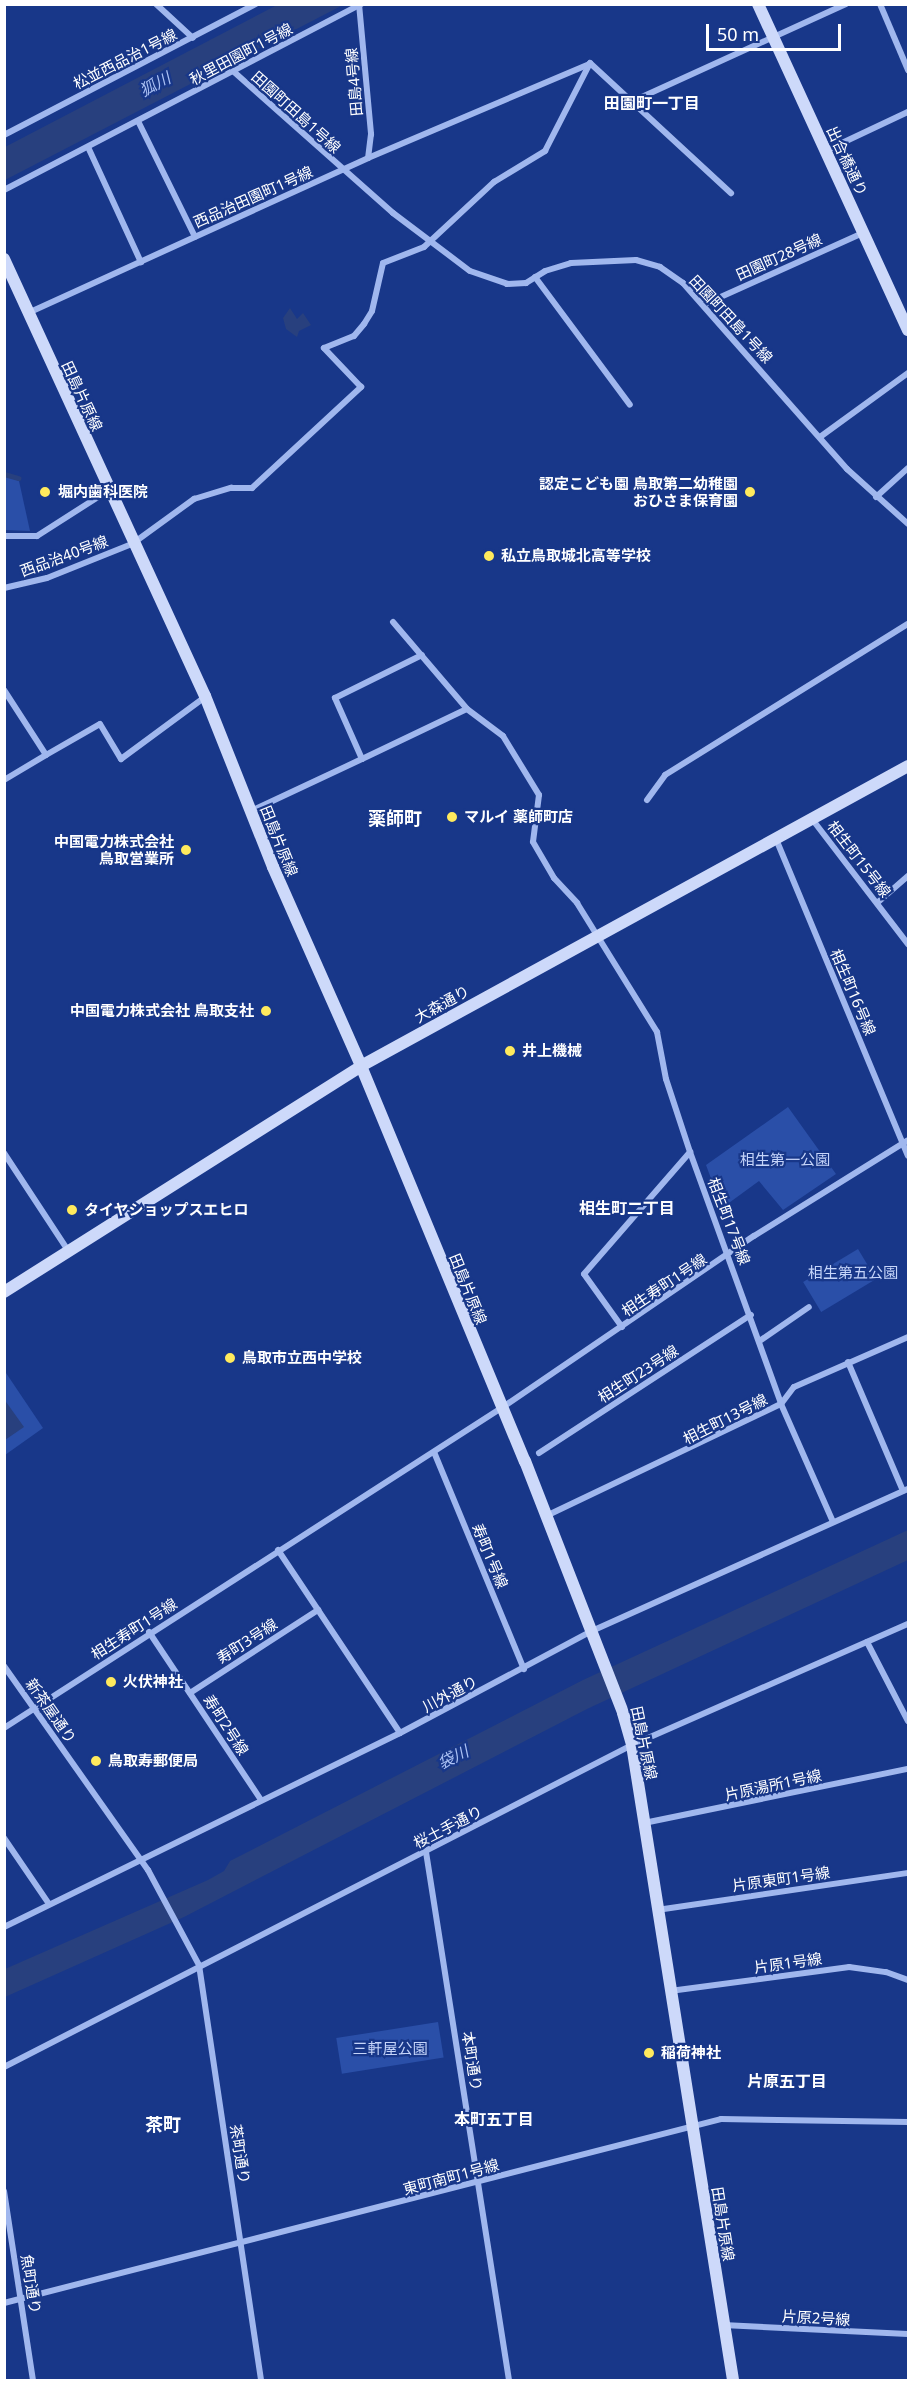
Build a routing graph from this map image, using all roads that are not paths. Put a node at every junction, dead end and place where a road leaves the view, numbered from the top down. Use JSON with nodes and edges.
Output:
{"nodes":[{"id":1,"x":156,"y":4,"type":"edge"},
{"id":2,"x":256,"y":4,"type":"edge"},
{"id":3,"x":758,"y":4,"type":"edge"},
{"id":4,"x":846,"y":4,"type":"edge"},
{"id":5,"x":880,"y":4,"type":"edge"},
{"id":6,"x":359,"y":5,"type":"edge"},
{"id":7,"x":773,"y":37,"type":"junction"},
{"id":8,"x":193,"y":38,"type":"junction"},
{"id":9,"x":590,"y":63,"type":"junction"},
{"id":10,"x":909,"y":70,"type":"edge"},
{"id":11,"x":233,"y":71,"type":"junction"},
{"id":12,"x":633,"y":101,"type":"junction"},
{"id":13,"x":909,"y":112,"type":"edge"},
{"id":14,"x":138,"y":121,"type":"junction"},
{"id":15,"x":4,"y":135,"type":"edge"},
{"id":16,"x":88,"y":147,"type":"junction"},
{"id":17,"x":825,"y":151,"type":"junction"},
{"id":18,"x":368,"y":158,"type":"junction"},
{"id":19,"x":342,"y":170,"type":"junction"},
{"id":20,"x":4,"y":190,"type":"edge"},
{"id":21,"x":731,"y":193,"type":"dead end"},
{"id":22,"x":863,"y":233,"type":"junction"},
{"id":23,"x":195,"y":237,"type":"junction"},
{"id":24,"x":429,"y":243,"type":"junction"},
{"id":25,"x":4,"y":259,"type":"edge"},
{"id":26,"x":141,"y":262,"type":"junction"},
{"id":27,"x":535,"y":277,"type":"junction"},
{"id":28,"x":705,"y":303,"type":"junction"},
{"id":29,"x":28,"y":314,"type":"junction"},
{"id":30,"x":909,"y":330,"type":"edge"},
{"id":31,"x":909,"y":373,"type":"edge"},
{"id":32,"x":630,"y":405,"type":"dead end"},
{"id":33,"x":820,"y":437,"type":"junction"},
{"id":34,"x":909,"y":468,"type":"edge"},
{"id":35,"x":109,"y":490,"type":"junction"},
{"id":36,"x":876,"y":497,"type":"junction"},
{"id":37,"x":909,"y":524,"type":"edge"},
{"id":38,"x":4,"y":537,"type":"edge"},
{"id":39,"x":132,"y":544,"type":"junction"},
{"id":40,"x":4,"y":588,"type":"edge"},
{"id":41,"x":393,"y":622,"type":"dead end"},
{"id":42,"x":909,"y":624,"type":"edge"},
{"id":43,"x":422,"y":656,"type":"junction"},
{"id":44,"x":4,"y":690,"type":"edge"},
{"id":45,"x":205,"y":696,"type":"junction"},
{"id":46,"x":467,"y":709,"type":"junction"},
{"id":47,"x":46,"y":755,"type":"junction"},
{"id":48,"x":362,"y":759,"type":"junction"},
{"id":49,"x":909,"y":766,"type":"edge"},
{"id":50,"x":4,"y":780,"type":"edge"},
{"id":51,"x":647,"y":800,"type":"dead end"},
{"id":52,"x":251,"y":811,"type":"junction"},
{"id":53,"x":812,"y":818,"type":"junction"},
{"id":54,"x":776,"y":837,"type":"junction"},
{"id":55,"x":909,"y":876,"type":"edge"},
{"id":56,"x":877,"y":903,"type":"junction"},
{"id":57,"x":595,"y":936,"type":"junction"},
{"id":58,"x":909,"y":944,"type":"edge"},
{"id":59,"x":361,"y":1066,"type":"junction"},
{"id":60,"x":906,"y":1142,"type":"edge"},
{"id":61,"x":690,"y":1152,"type":"junction"},
{"id":62,"x":4,"y":1153,"type":"edge"},
{"id":63,"x":909,"y":1156,"type":"edge"},
{"id":64,"x":69,"y":1253,"type":"junction"},
{"id":65,"x":730,"y":1255,"type":"junction"},
{"id":66,"x":4,"y":1292,"type":"edge"},
{"id":67,"x":809,"y":1307,"type":"dead end"},
{"id":68,"x":751,"y":1315,"type":"junction"},
{"id":69,"x":622,"y":1327,"type":"junction"},
{"id":70,"x":909,"y":1336,"type":"edge"},
{"id":71,"x":761,"y":1340,"type":"junction"},
{"id":72,"x":848,"y":1362,"type":"junction"},
{"id":73,"x":781,"y":1404,"type":"junction"},
{"id":74,"x":500,"y":1409,"type":"junction"},
{"id":75,"x":434,"y":1452,"type":"junction"},
{"id":76,"x":539,"y":1453,"type":"dead end"},
{"id":77,"x":906,"y":1490,"type":"edge"},
{"id":78,"x":546,"y":1516,"type":"junction"},
{"id":79,"x":832,"y":1522,"type":"junction"},
{"id":80,"x":278,"y":1550,"type":"junction"},
{"id":81,"x":318,"y":1610,"type":"junction"},
{"id":82,"x":909,"y":1624,"type":"edge"},
{"id":83,"x":594,"y":1630,"type":"junction"},
{"id":84,"x":149,"y":1632,"type":"junction"},
{"id":85,"x":867,"y":1642,"type":"junction"},
{"id":86,"x":4,"y":1666,"type":"edge"},
{"id":87,"x":524,"y":1669,"type":"junction"},
{"id":88,"x":190,"y":1693,"type":"junction"},
{"id":89,"x":35,"y":1709,"type":"junction"},
{"id":90,"x":909,"y":1721,"type":"edge"},
{"id":91,"x":4,"y":1728,"type":"edge"},
{"id":92,"x":400,"y":1734,"type":"junction"},
{"id":93,"x":632,"y":1745,"type":"junction"},
{"id":94,"x":909,"y":1769,"type":"edge"},
{"id":95,"x":261,"y":1800,"type":"junction"},
{"id":96,"x":643,"y":1824,"type":"junction"},
{"id":97,"x":4,"y":1838,"type":"edge"},
{"id":98,"x":426,"y":1852,"type":"junction"},
{"id":99,"x":140,"y":1859,"type":"junction"},
{"id":100,"x":909,"y":1873,"type":"edge"},
{"id":101,"x":49,"y":1904,"type":"junction"},
{"id":102,"x":657,"y":1910,"type":"junction"},
{"id":103,"x":4,"y":1927,"type":"edge"},
{"id":104,"x":199,"y":1965,"type":"junction"},
{"id":105,"x":909,"y":1980,"type":"edge"},
{"id":106,"x":669,"y":1991,"type":"junction"},
{"id":107,"x":4,"y":2067,"type":"edge"},
{"id":108,"x":909,"y":2122,"type":"edge"},
{"id":109,"x":693,"y":2126,"type":"junction"},
{"id":110,"x":479,"y":2182,"type":"junction"},
{"id":111,"x":4,"y":2191,"type":"edge"},
{"id":112,"x":241,"y":2243,"type":"junction"},
{"id":113,"x":22,"y":2298,"type":"junction"},
{"id":114,"x":4,"y":2302,"type":"edge"},
{"id":115,"x":723,"y":2325,"type":"junction"},
{"id":116,"x":909,"y":2334,"type":"edge"},
{"id":117,"x":33,"y":2380,"type":"edge"},
{"id":118,"x":261,"y":2380,"type":"edge"},
{"id":119,"x":509,"y":2380,"type":"edge"},
{"id":120,"x":733,"y":2380,"type":"edge"}],
"edges":[{"from":1,"to":8,"type":"street"},
{"from":2,"to":8,"type":"street","name":"松並西品治1号線"},
{"from":3,"to":7,"type":"main road","name":"出合橋通り"},
{"from":4,"to":7,"type":"street"},
{"from":5,"to":10,"type":"street"},
{"from":6,"to":11,"type":"street","name":"秋里田園町1号線"},
{"from":6,"to":18,"type":"street","name":"田島4号線"},
{"from":7,"to":12,"type":"street"},
{"from":7,"to":17,"type":"main road","name":"出合橋通り"},
{"from":8,"to":15,"type":"street","name":"松並西品治1号線"},
{"from":9,"to":12,"type":"street"},
{"from":9,"to":18,"type":"street","name":"西品治田園町1号線"},
{"from":9,"to":24,"type":"street"},
{"from":11,"to":14,"type":"street","name":"秋里田園町1号線"},
{"from":11,"to":19,"type":"street","name":"田園町田島1号線"},
{"from":12,"to":21,"type":"street"},
{"from":13,"to":17,"type":"street"},
{"from":14,"to":16,"type":"street","name":"秋里田園町1号線"},
{"from":14,"to":23,"type":"street"},
{"from":16,"to":20,"type":"street","name":"秋里田園町1号線"},
{"from":16,"to":26,"type":"street"},
{"from":17,"to":22,"type":"main road","name":"出合橋通り"},
{"from":18,"to":19,"type":"street","name":"西品治田園町1号線"},
{"from":19,"to":23,"type":"street","name":"西品治田園町1号線"},
{"from":19,"to":24,"type":"street","name":"田園町田島1号線"},
{"from":22,"to":28,"type":"street","name":"田園町28号線"},
{"from":22,"to":30,"type":"main road","name":"出合橋通り"},
{"from":23,"to":26,"type":"street","name":"西品治田園町1号線"},
{"from":24,"to":27,"type":"street","name":"田園町田島1号線"},
{"from":24,"to":39,"type":"street","name":"西品治40号線"},
{"from":25,"to":29,"type":"main road","name":"田島片原線"},
{"from":26,"to":29,"type":"street","name":"西品治田園町1号線"},
{"from":27,"to":28,"type":"street","name":"田園町田島1号線"},
{"from":27,"to":32,"type":"street"},
{"from":28,"to":33,"type":"street","name":"田園町田島1号線"},
{"from":29,"to":35,"type":"main road","name":"田島片原線"},
{"from":31,"to":33,"type":"street"},
{"from":33,"to":36,"type":"street","name":"田園町田島1号線"},
{"from":34,"to":36,"type":"street"},
{"from":35,"to":38,"type":"street"},
{"from":35,"to":39,"type":"main road","name":"田島片原線"},
{"from":36,"to":37,"type":"street","name":"田園町田島1号線"},
{"from":39,"to":40,"type":"street","name":"西品治40号線"},
{"from":39,"to":45,"type":"main road","name":"田島片原線"},
{"from":41,"to":43,"type":"street","name":"相生町17号線"},
{"from":42,"to":51,"type":"street"},
{"from":43,"to":46,"type":"street","name":"相生町17号線"},
{"from":43,"to":48,"type":"street"},
{"from":44,"to":47,"type":"street"},
{"from":45,"to":47,"type":"street"},
{"from":45,"to":52,"type":"main road","name":"田島片原線"},
{"from":46,"to":48,"type":"street"},
{"from":46,"to":57,"type":"street","name":"相生町17号線"},
{"from":47,"to":50,"type":"street"},
{"from":48,"to":52,"type":"street"},
{"from":49,"to":53,"type":"main road","name":"大森通り"},
{"from":52,"to":59,"type":"main road","name":"田島片原線"},
{"from":53,"to":54,"type":"main road","name":"大森通り"},
{"from":53,"to":56,"type":"street","name":"相生町15号線"},
{"from":54,"to":57,"type":"main road","name":"大森通り"},
{"from":54,"to":60,"type":"street","name":"相生町16号線"},
{"from":55,"to":56,"type":"street"},
{"from":56,"to":58,"type":"street","name":"相生町15号線"},
{"from":57,"to":59,"type":"main road","name":"大森通り"},
{"from":57,"to":61,"type":"street","name":"相生町17号線"},
{"from":59,"to":64,"type":"main road","name":"大森通り"},
{"from":59,"to":74,"type":"main road","name":"田島片原線"},
{"from":60,"to":63,"type":"street","name":"相生町16号線"},
{"from":60,"to":65,"type":"street","name":"相生寿町1号線"},
{"from":61,"to":65,"type":"street","name":"相生町17号線"},
{"from":61,"to":69,"type":"street"},
{"from":62,"to":64,"type":"street"},
{"from":64,"to":66,"type":"main road","name":"大森通り"},
{"from":65,"to":68,"type":"street","name":"相生町17号線"},
{"from":65,"to":69,"type":"street","name":"相生寿町1号線"},
{"from":67,"to":71,"type":"street"},
{"from":68,"to":71,"type":"street","name":"相生町17号線"},
{"from":68,"to":76,"type":"street","name":"相生町23号線"},
{"from":69,"to":74,"type":"street","name":"相生寿町1号線"},
{"from":70,"to":72,"type":"street","name":"相生町13号線"},
{"from":71,"to":73,"type":"street","name":"相生町17号線"},
{"from":72,"to":73,"type":"street","name":"相生町13号線"},
{"from":72,"to":77,"type":"street"},
{"from":73,"to":78,"type":"street","name":"相生町13号線"},
{"from":73,"to":79,"type":"street","name":"相生町17号線"},
{"from":74,"to":75,"type":"street","name":"相生寿町1号線"},
{"from":74,"to":78,"type":"main road","name":"田島片原線"},
{"from":75,"to":80,"type":"street","name":"相生寿町1号線"},
{"from":75,"to":87,"type":"street","name":"寿町1号線"},
{"from":77,"to":79,"type":"street","name":"川外通り"},
{"from":78,"to":83,"type":"main road","name":"田島片原線"},
{"from":79,"to":83,"type":"street","name":"川外通り"},
{"from":80,"to":81,"type":"street"},
{"from":80,"to":84,"type":"street","name":"相生寿町1号線"},
{"from":81,"to":88,"type":"street","name":"寿町3号線"},
{"from":81,"to":92,"type":"street"},
{"from":82,"to":85,"type":"street","name":"桜土手通り"},
{"from":83,"to":87,"type":"street","name":"川外通り"},
{"from":83,"to":93,"type":"main road","name":"田島片原線"},
{"from":84,"to":88,"type":"street","name":"寿町2号線"},
{"from":84,"to":89,"type":"street","name":"相生寿町1号線"},
{"from":85,"to":90,"type":"street"},
{"from":85,"to":93,"type":"street","name":"桜土手通り"},
{"from":86,"to":89,"type":"street","name":"新茶屋通り"},
{"from":87,"to":92,"type":"street","name":"川外通り"},
{"from":88,"to":95,"type":"street","name":"寿町2号線"},
{"from":89,"to":91,"type":"street","name":"相生寿町1号線"},
{"from":89,"to":99,"type":"street","name":"新茶屋通り"},
{"from":92,"to":95,"type":"street","name":"川外通り"},
{"from":93,"to":96,"type":"main road","name":"田島片原線"},
{"from":93,"to":98,"type":"street","name":"桜土手通り"},
{"from":94,"to":96,"type":"street","name":"片原湯所1号線"},
{"from":95,"to":99,"type":"street","name":"川外通り"},
{"from":96,"to":102,"type":"main road","name":"田島片原線"},
{"from":97,"to":101,"type":"street"},
{"from":98,"to":104,"type":"street","name":"桜土手通り"},
{"from":98,"to":110,"type":"street","name":"本町通り"},
{"from":99,"to":101,"type":"street","name":"川外通り"},
{"from":99,"to":104,"type":"street","name":"茶町通り"},
{"from":100,"to":102,"type":"street","name":"片原東町1号線"},
{"from":101,"to":103,"type":"street","name":"川外通り"},
{"from":102,"to":106,"type":"main road","name":"田島片原線"},
{"from":104,"to":107,"type":"street","name":"桜土手通り"},
{"from":104,"to":112,"type":"street","name":"茶町通り"},
{"from":105,"to":106,"type":"street","name":"片原1号線"},
{"from":106,"to":109,"type":"main road","name":"田島片原線"},
{"from":108,"to":109,"type":"street","name":"東町南町1号線"},
{"from":109,"to":110,"type":"street","name":"東町南町1号線"},
{"from":109,"to":115,"type":"main road","name":"田島片原線"},
{"from":110,"to":112,"type":"street","name":"東町南町1号線"},
{"from":110,"to":119,"type":"street","name":"本町通り"},
{"from":111,"to":113,"type":"street","name":"魚町通り"},
{"from":112,"to":113,"type":"street","name":"東町南町1号線"},
{"from":112,"to":118,"type":"street","name":"茶町通り"},
{"from":113,"to":114,"type":"street","name":"東町南町1号線"},
{"from":113,"to":117,"type":"street","name":"魚町通り"},
{"from":115,"to":116,"type":"street","name":"片原2号線"},
{"from":115,"to":120,"type":"main road","name":"田島片原線"}]}
